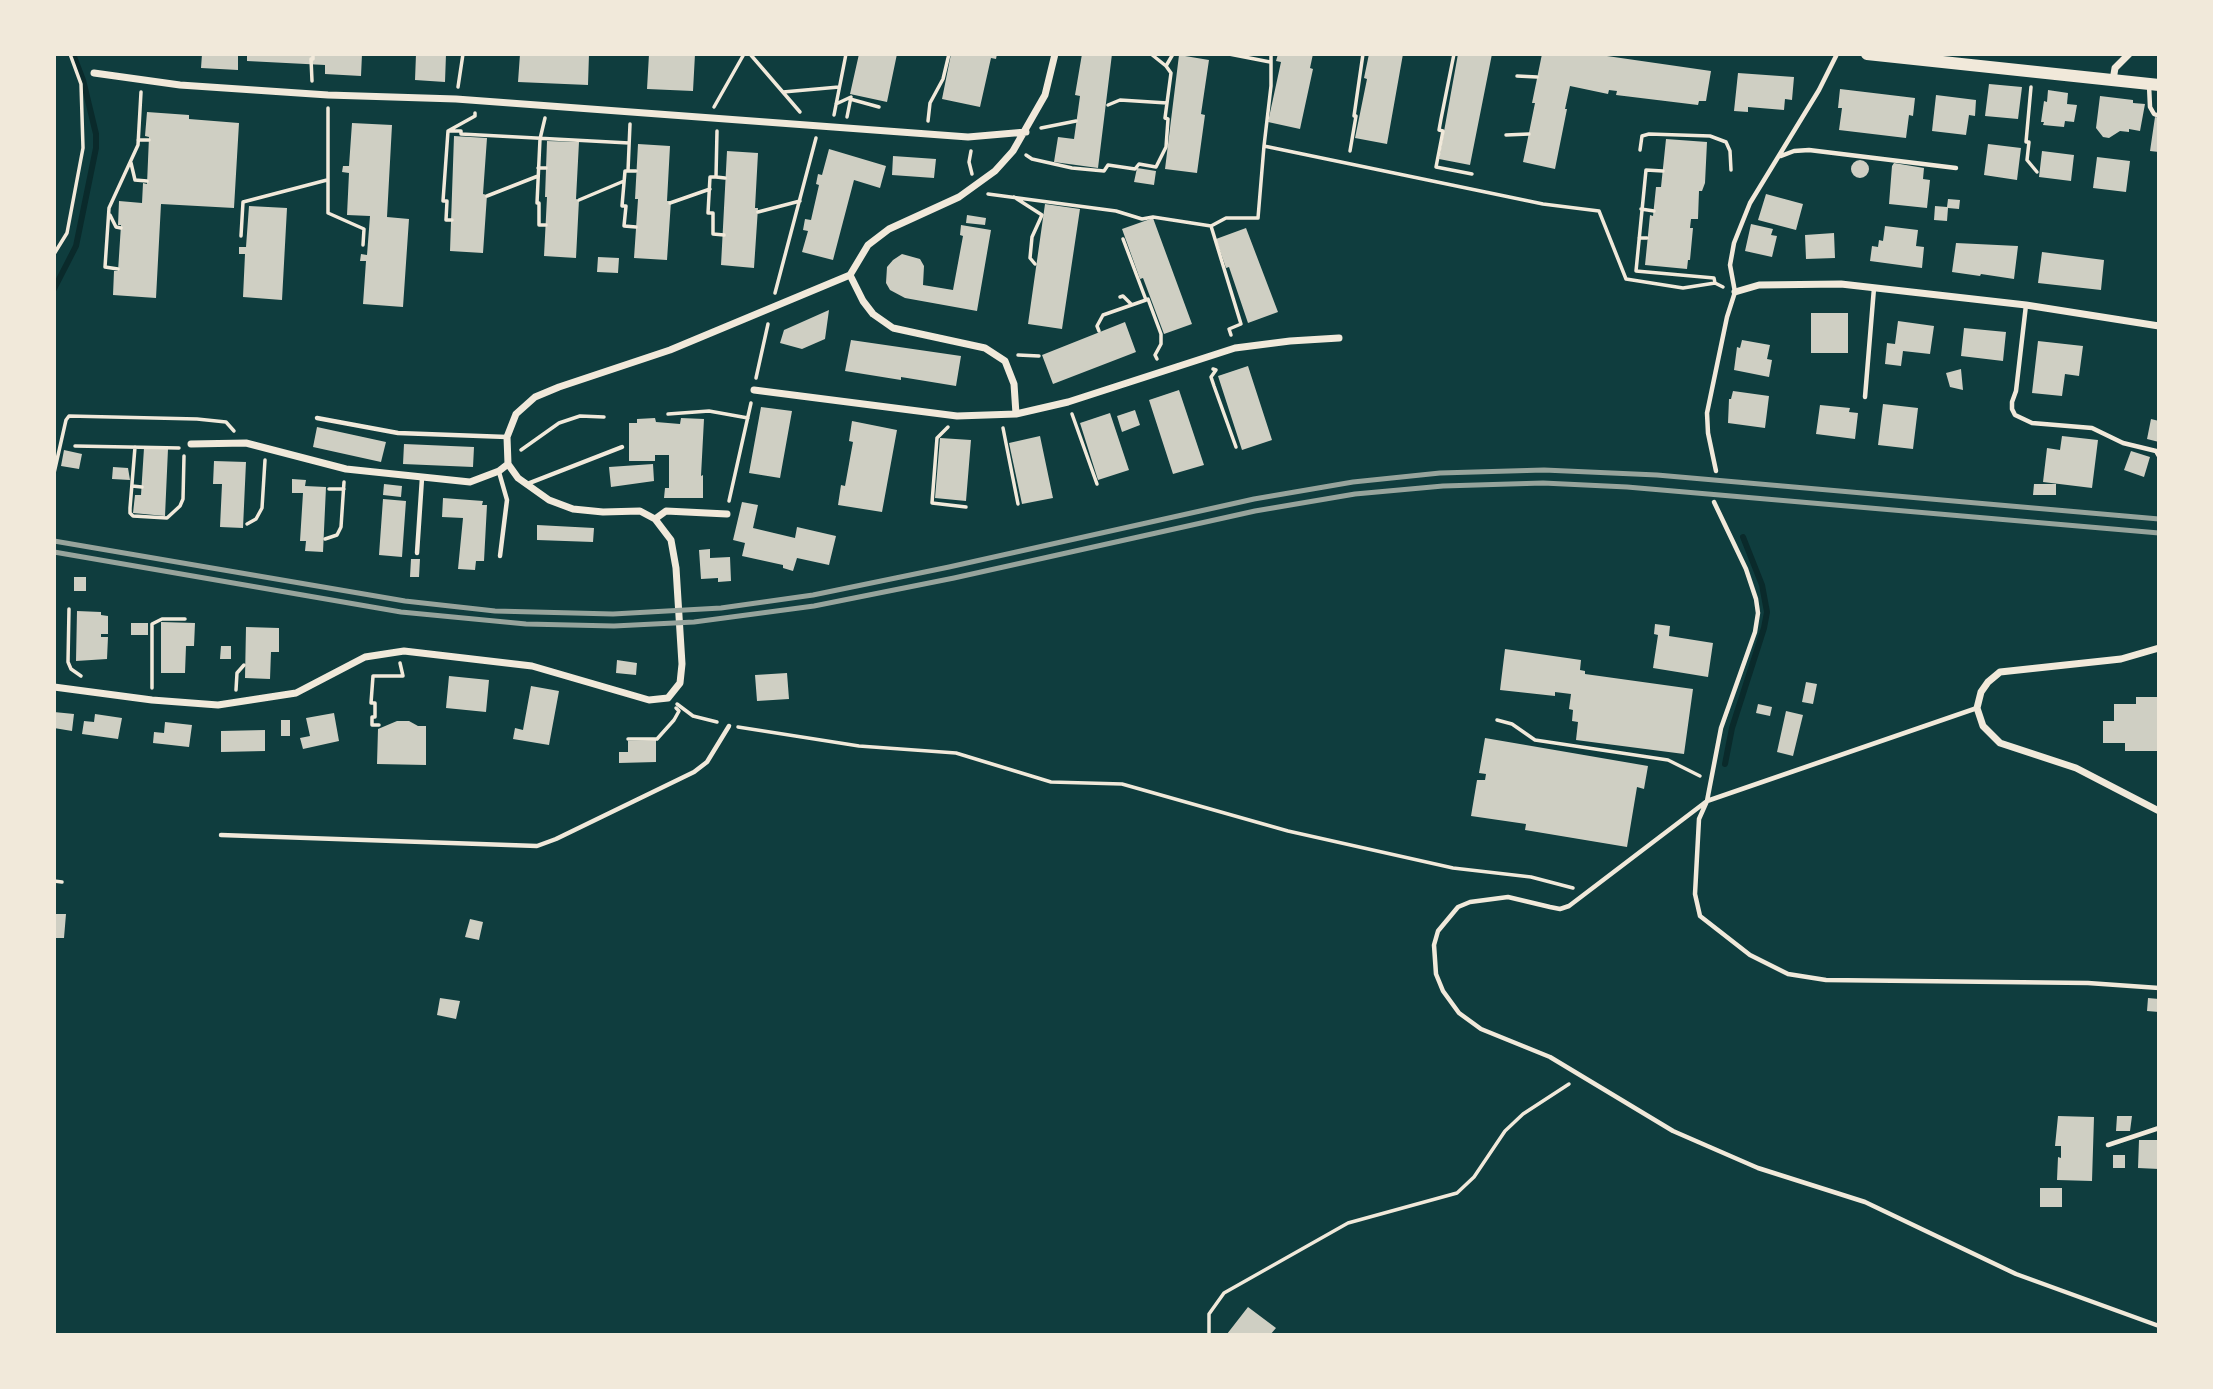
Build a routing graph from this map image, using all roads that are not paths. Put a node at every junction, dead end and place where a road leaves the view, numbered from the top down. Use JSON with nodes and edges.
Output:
{"nodes":[{"id":1,"x":1055,"y":54,"type":"edge"},
{"id":2,"x":1837,"y":54,"type":"edge"},
{"id":3,"x":1867,"y":54,"type":"edge"},
{"id":4,"x":2129,"y":54,"type":"edge"},
{"id":5,"x":94,"y":73,"type":"dead end"},
{"id":6,"x":2113,"y":80,"type":"junction"},
{"id":7,"x":2154,"y":85,"type":"edge"},
{"id":8,"x":2159,"y":116,"type":"edge"},
{"id":9,"x":1026,"y":132,"type":"junction"},
{"id":10,"x":1780,"y":156,"type":"junction"},
{"id":11,"x":1956,"y":168,"type":"dead end"},
{"id":12,"x":850,"y":275,"type":"junction"},
{"id":13,"x":1874,"y":287,"type":"junction"},
{"id":14,"x":1735,"y":292,"type":"junction"},
{"id":15,"x":2026,"y":305,"type":"junction"},
{"id":16,"x":2159,"y":326,"type":"edge"},
{"id":17,"x":1339,"y":338,"type":"dead end"},
{"id":18,"x":754,"y":390,"type":"dead end"},
{"id":19,"x":1865,"y":397,"type":"dead end"},
{"id":20,"x":1016,"y":414,"type":"junction"},
{"id":21,"x":317,"y":418,"type":"dead end"},
{"id":22,"x":507,"y":437,"type":"junction"},
{"id":23,"x":191,"y":444,"type":"dead end"},
{"id":24,"x":622,"y":447,"type":"dead end"},
{"id":25,"x":2159,"y":456,"type":"edge"},
{"id":26,"x":508,"y":464,"type":"junction"},
{"id":27,"x":499,"y":471,"type":"junction"},
{"id":28,"x":1716,"y":471,"type":"dead end"},
{"id":29,"x":422,"y":477,"type":"junction"},
{"id":30,"x":526,"y":484,"type":"junction"},
{"id":31,"x":1714,"y":502,"type":"dead end"},
{"id":32,"x":726,"y":514,"type":"dead end"},
{"id":33,"x":655,"y":519,"type":"junction"},
{"id":34,"x":416,"y":553,"type":"dead end"},
{"id":35,"x":500,"y":556,"type":"dead end"},
{"id":36,"x":2159,"y":648,"type":"edge"},
{"id":37,"x":54,"y":687,"type":"edge"},
{"id":38,"x":1978,"y":708,"type":"junction"},
{"id":39,"x":729,"y":726,"type":"road end"},
{"id":40,"x":1707,"y":801,"type":"junction"},
{"id":41,"x":2159,"y":811,"type":"edge"},
{"id":42,"x":220,"y":835,"type":"dead end"},
{"id":43,"x":2159,"y":988,"type":"edge"},
{"id":44,"x":2159,"y":1128,"type":"edge"},
{"id":45,"x":2108,"y":1145,"type":"dead end"},
{"id":46,"x":2159,"y":1326,"type":"edge"}],
"edges":[{"from":1,"to":9,"type":"street"},
{"from":2,"to":10,"type":"lane"},
{"from":3,"to":6,"type":"main road"},
{"from":4,"to":6,"type":"street"},
{"from":5,"to":9,"type":"street"},
{"from":6,"to":7,"type":"main road"},
{"from":7,"to":8,"type":"lane"},
{"from":9,"to":12,"type":"street"},
{"from":10,"to":11,"type":"lane"},
{"from":10,"to":14,"type":"lane"},
{"from":12,"to":20,"type":"street"},
{"from":12,"to":22,"type":"street"},
{"from":13,"to":14,"type":"street"},
{"from":13,"to":15,"type":"street"},
{"from":13,"to":19,"type":"lane"},
{"from":14,"to":28,"type":"lane"},
{"from":15,"to":16,"type":"street"},
{"from":15,"to":25,"type":"lane"},
{"from":17,"to":20,"type":"street"},
{"from":18,"to":20,"type":"street"},
{"from":21,"to":22,"type":"lane"},
{"from":22,"to":26,"type":"street"},
{"from":23,"to":29,"type":"street"},
{"from":24,"to":30,"type":"lane"},
{"from":26,"to":27,"type":"street"},
{"from":26,"to":30,"type":"street"},
{"from":27,"to":29,"type":"street"},
{"from":27,"to":35,"type":"lane"},
{"from":29,"to":34,"type":"lane"},
{"from":30,"to":33,"type":"street"},
{"from":31,"to":40,"type":"lane"},
{"from":32,"to":33,"type":"street"},
{"from":33,"to":37,"type":"street"},
{"from":36,"to":38,"type":"street"},
{"from":38,"to":40,"type":"lane"},
{"from":38,"to":41,"type":"street"},
{"from":39,"to":42,"type":"lane"},
{"from":40,"to":43,"type":"lane"},
{"from":40,"to":46,"type":"lane"},
{"from":44,"to":45,"type":"lane"}]}
